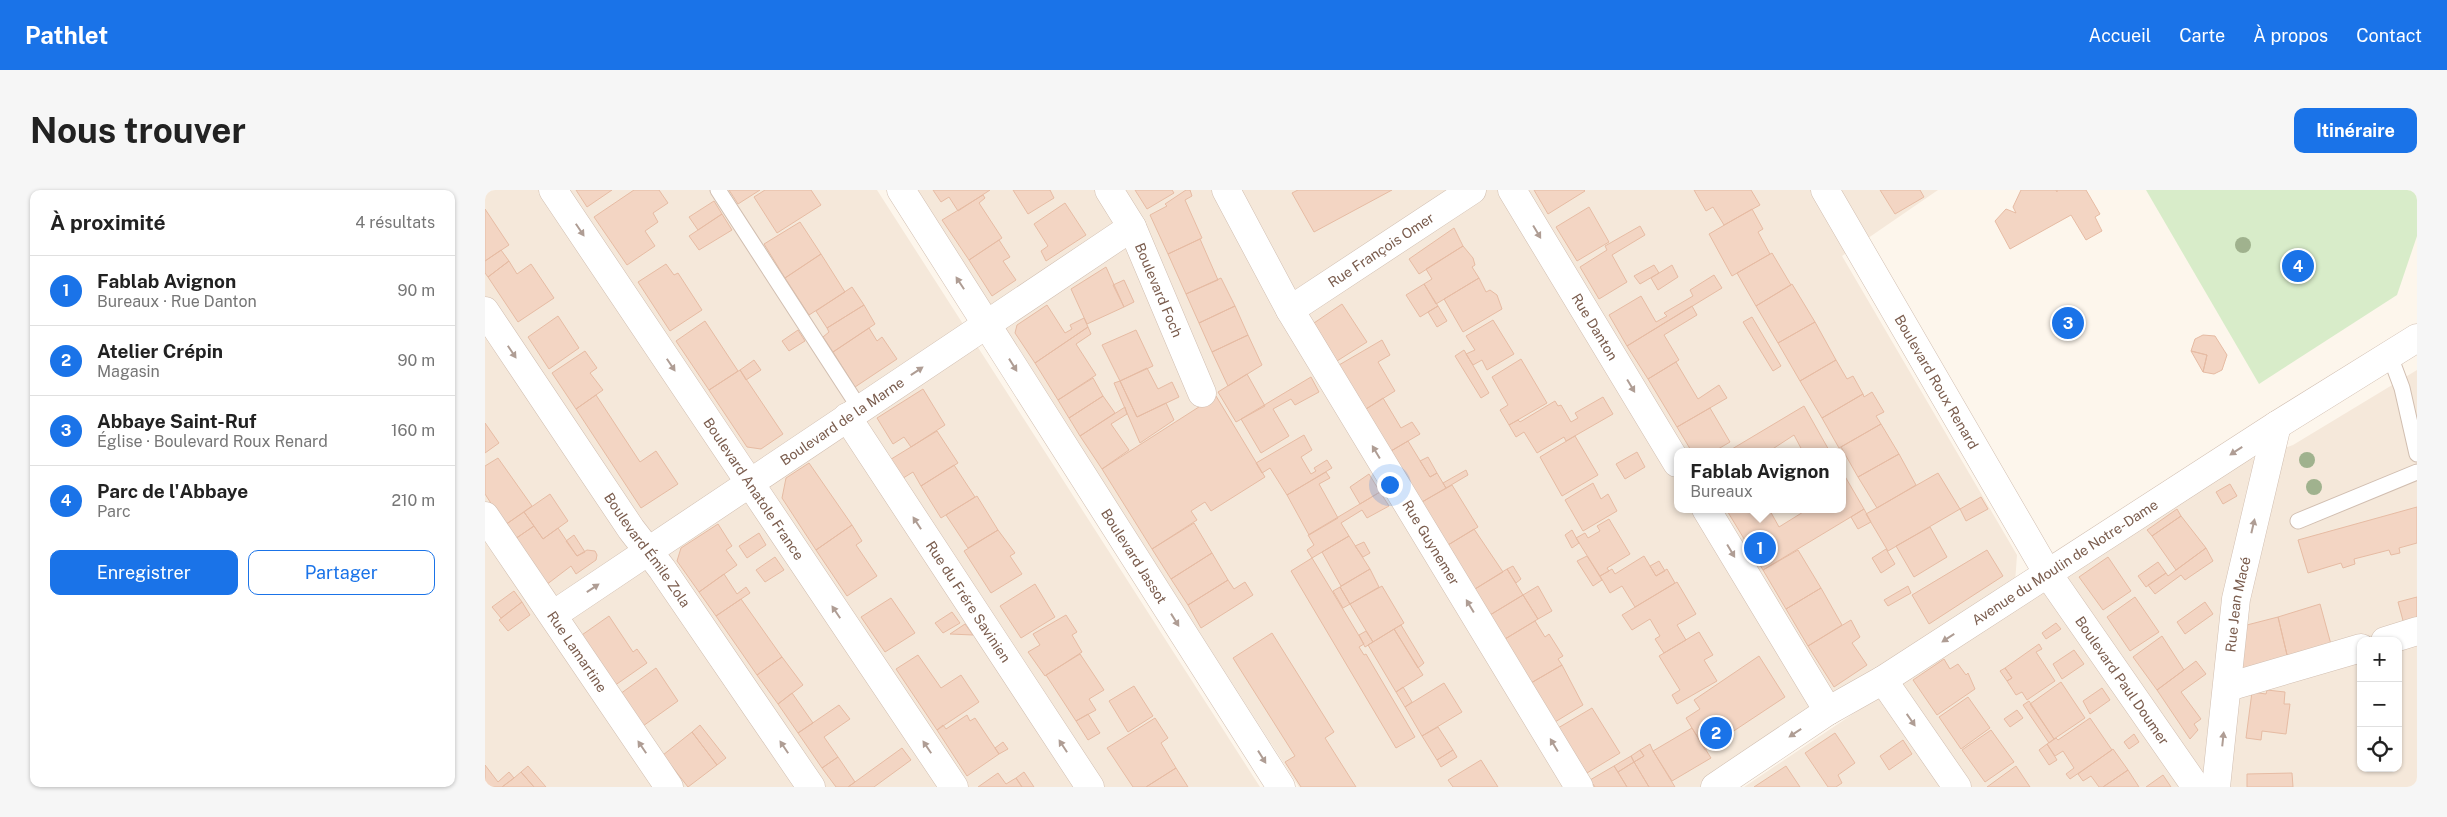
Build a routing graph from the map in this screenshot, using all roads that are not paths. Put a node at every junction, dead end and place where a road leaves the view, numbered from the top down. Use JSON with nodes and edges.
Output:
{"nodes":[{"id":1,"x":553,"y":190,"type":"edge"},
{"id":2,"x":718,"y":190,"type":"edge"},
{"id":3,"x":901,"y":190,"type":"edge"},
{"id":4,"x":1109,"y":190,"type":"edge"},
{"id":5,"x":1226,"y":190,"type":"edge"},
{"id":6,"x":1472,"y":190,"type":"edge"},
{"id":7,"x":1512,"y":190,"type":"edge"},
{"id":8,"x":1825,"y":190,"type":"edge"},
{"id":9,"x":1131,"y":227,"type":"junction"},
{"id":10,"x":1290,"y":310,"type":"junction"},
{"id":11,"x":485,"y":311,"type":"edge"},
{"id":12,"x":987,"y":324,"type":"junction"},
{"id":13,"x":2417,"y":338,"type":"edge"},
{"id":14,"x":2390,"y":356,"type":"junction"},
{"id":15,"x":1202,"y":393,"type":"dead end"},
{"id":16,"x":853,"y":413,"type":"junction"},
{"id":17,"x":2277,"y":425,"type":"junction"},
{"id":18,"x":2417,"y":454,"type":"edge"},
{"id":19,"x":1674,"y":458,"type":"edge"},
{"id":20,"x":2417,"y":472,"type":"edge"},
{"id":21,"x":749,"y":483,"type":"junction"},
{"id":22,"x":1708,"y":513,"type":"edge"},
{"id":23,"x":485,"y":516,"type":"edge"},
{"id":24,"x":2298,"y":521,"type":"dead end"},
{"id":25,"x":648,"y":551,"type":"junction"},
{"id":26,"x":2048,"y":574,"type":"junction"},
{"id":27,"x":553,"y":615,"type":"junction"},
{"id":28,"x":2417,"y":631,"type":"edge"},
{"id":29,"x":2398,"y":637,"type":"edge"},
{"id":30,"x":2357,"y":649,"type":"edge"},
{"id":31,"x":1883,"y":680,"type":"junction"},
{"id":32,"x":2228,"y":686,"type":"junction"},
{"id":33,"x":1828,"y":711,"type":"junction"},
{"id":34,"x":669,"y":787,"type":"edge"},
{"id":35,"x":811,"y":787,"type":"edge"},
{"id":36,"x":954,"y":787,"type":"edge"},
{"id":37,"x":1090,"y":787,"type":"edge"},
{"id":38,"x":1281,"y":787,"type":"edge"},
{"id":39,"x":1579,"y":787,"type":"edge"},
{"id":40,"x":1715,"y":787,"type":"edge"},
{"id":41,"x":1957,"y":787,"type":"edge"},
{"id":42,"x":2196,"y":787,"type":"edge"},
{"id":43,"x":2217,"y":787,"type":"edge"}],
"edges":[{"from":1,"to":21,"type":"street","name":"Boulevard Anatole France","one_way":true},
{"from":2,"to":16,"type":"lane"},
{"from":12,"to":3,"type":"street","name":"Boulevard Jassot","one_way":true},
{"from":4,"to":9,"type":"street","name":"Boulevard Foch"},
{"from":5,"to":10,"type":"street","name":"Rue Guynemer"},
{"from":6,"to":10,"type":"street","name":"Rue François Omer"},
{"from":7,"to":19,"type":"street","name":"Rue Danton","one_way":true},
{"from":8,"to":26,"type":"street","name":"Boulevard Roux Renard"},
{"from":9,"to":12,"type":"street","name":"Boulevard de la Marne"},
{"from":9,"to":15,"type":"street","name":"Boulevard Foch"},
{"from":39,"to":10,"type":"street","name":"Rue Guynemer","one_way":true},
{"from":11,"to":25,"type":"street","name":"Boulevard Émile Zola","one_way":true},
{"from":16,"to":12,"type":"street","name":"Boulevard de la Marne","one_way":true},
{"from":12,"to":38,"type":"street","name":"Boulevard Jassot","one_way":true},
{"from":13,"to":14,"type":"street","name":"Avenue du Moulin de Notre-Dame"},
{"from":14,"to":17,"type":"street","name":"Avenue du Moulin de Notre-Dame"},
{"from":14,"to":18,"type":"lane"},
{"from":16,"to":21,"type":"street","name":"Boulevard de la Marne"},
{"from":37,"to":16,"type":"street","name":"Rue du Frére Savinien","one_way":true},
{"from":17,"to":26,"type":"street","name":"Avenue du Moulin de Notre-Dame","one_way":true},
{"from":32,"to":17,"type":"street","name":"Rue Jean Macé","one_way":true},
{"from":20,"to":24,"type":"lane"},
{"from":21,"to":25,"type":"street","name":"Boulevard de la Marne"},
{"from":36,"to":21,"type":"street","name":"Boulevard Anatole France","one_way":true},
{"from":22,"to":33,"type":"street","one_way":true},
{"from":23,"to":27,"type":"street","name":"Rue Lamartine"},
{"from":27,"to":25,"type":"street","name":"Boulevard de la Marne","one_way":true},
{"from":35,"to":25,"type":"street","name":"Boulevard Émile Zola","one_way":true},
{"from":26,"to":31,"type":"street","name":"Avenue du Moulin de Notre-Dame","one_way":true},
{"from":26,"to":42,"type":"street","name":"Boulevard Paul Doumer"},
{"from":34,"to":27,"type":"street","name":"Rue Lamartine","one_way":true},
{"from":28,"to":29,"type":"street"},
{"from":30,"to":32,"type":"street"},
{"from":31,"to":33,"type":"street","name":"Avenue du Moulin de Notre-Dame"},
{"from":31,"to":41,"type":"street","one_way":true},
{"from":43,"to":32,"type":"street","name":"Rue Jean Macé","one_way":true},
{"from":33,"to":40,"type":"street","name":"Avenue du Moulin de Notre-Dame","one_way":true}]}
